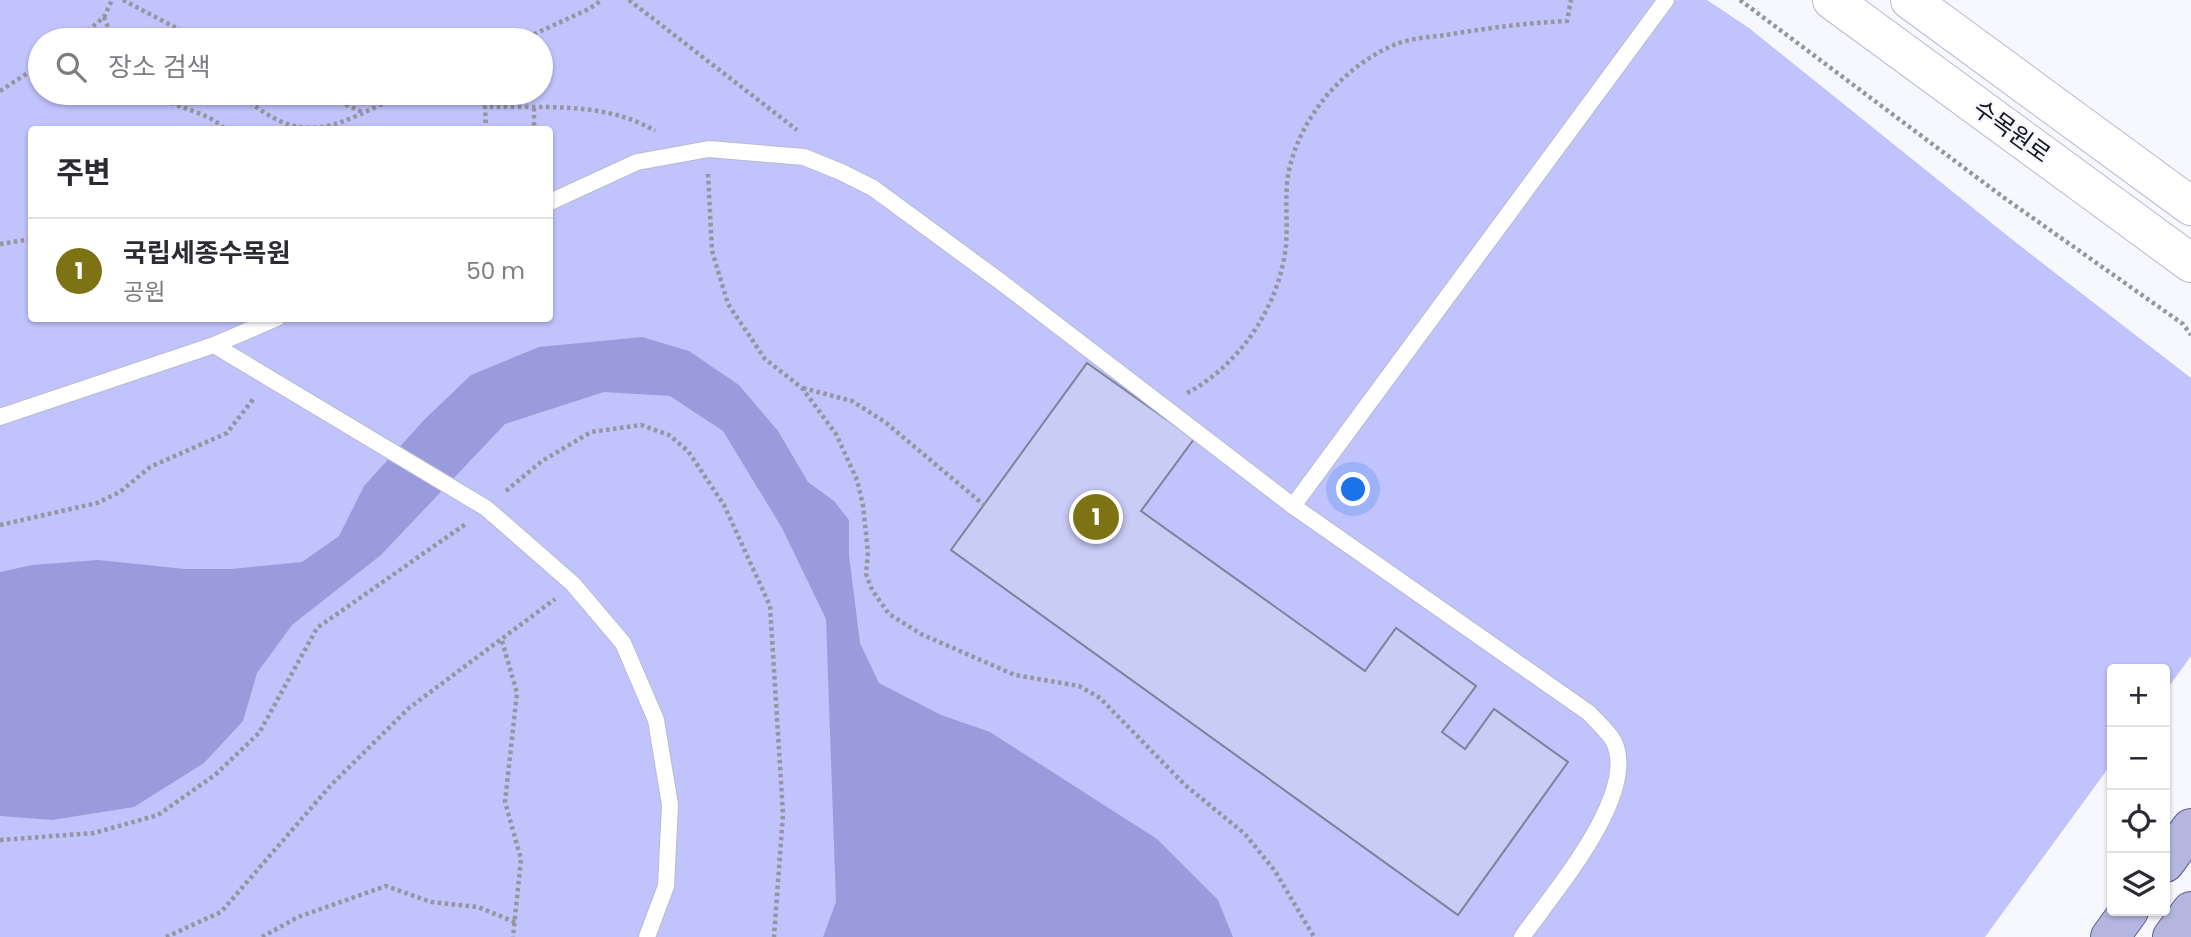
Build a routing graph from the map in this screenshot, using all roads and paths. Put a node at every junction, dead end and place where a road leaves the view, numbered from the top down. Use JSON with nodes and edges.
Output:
{"nodes":[{"id":1,"x":112,"y":0,"type":"edge"},
{"id":2,"x":123,"y":0,"type":"edge"},
{"id":3,"x":602,"y":0,"type":"edge"},
{"id":4,"x":629,"y":0,"type":"edge"},
{"id":5,"x":1571,"y":0,"type":"edge"},
{"id":6,"x":1666,"y":0,"type":"edge"},
{"id":7,"x":1740,"y":0,"type":"edge"},
{"id":8,"x":1832,"y":0,"type":"edge"},
{"id":9,"x":1910,"y":0,"type":"edge"},
{"id":10,"x":104,"y":17,"type":"junction"},
{"id":11,"x":91,"y":28,"type":"edge"},
{"id":12,"x":108,"y":28,"type":"edge"},
{"id":13,"x":179,"y":28,"type":"edge"},
{"id":14,"x":547,"y":28,"type":"edge"},
{"id":15,"x":28,"y":72,"type":"edge"},
{"id":16,"x":0,"y":90,"type":"edge"},
{"id":17,"x":171,"y":105,"type":"edge"},
{"id":18,"x":252,"y":105,"type":"edge"},
{"id":19,"x":347,"y":105,"type":"edge"},
{"id":20,"x":378,"y":105,"type":"edge"},
{"id":21,"x":534,"y":108,"type":"junction"},
{"id":22,"x":362,"y":112,"type":"junction"},
{"id":23,"x":223,"y":126,"type":"edge"},
{"id":24,"x":287,"y":126,"type":"edge"},
{"id":25,"x":328,"y":126,"type":"edge"},
{"id":26,"x":486,"y":126,"type":"edge"},
{"id":27,"x":534,"y":126,"type":"edge"},
{"id":28,"x":799,"y":131,"type":"dead end"},
{"id":29,"x":709,"y":149,"type":"junction"},
{"id":30,"x":672,"y":154,"type":"junction"},
{"id":31,"x":553,"y":201,"type":"edge"},
{"id":32,"x":2191,"y":206,"type":"edge"},
{"id":33,"x":28,"y":240,"type":"edge"},
{"id":34,"x":0,"y":244,"type":"edge"},
{"id":35,"x":2191,"y":263,"type":"edge"},
{"id":36,"x":267,"y":322,"type":"edge"},
{"id":37,"x":2191,"y":335,"type":"edge"},
{"id":38,"x":214,"y":345,"type":"junction"},
{"id":39,"x":266,"y":376,"type":"junction"},
{"id":40,"x":802,"y":388,"type":"junction"},
{"id":41,"x":1161,"y":406,"type":"junction"},
{"id":42,"x":0,"y":416,"type":"edge"},
{"id":43,"x":984,"y":505,"type":"dead end"},
{"id":44,"x":1293,"y":506,"type":"junction"},
{"id":45,"x":486,"y":508,"type":"junction"},
{"id":46,"x":0,"y":525,"type":"edge"},
{"id":47,"x":573,"y":584,"type":"junction"},
{"id":48,"x":502,"y":641,"type":"junction"},
{"id":49,"x":2191,"y":828,"type":"edge"},
{"id":50,"x":0,"y":840,"type":"edge"},
{"id":51,"x":2170,"y":856,"type":"edge"},
{"id":52,"x":2191,"y":911,"type":"edge"},
{"id":53,"x":2125,"y":916,"type":"edge"},
{"id":54,"x":515,"y":922,"type":"junction"},
{"id":55,"x":166,"y":937,"type":"edge"},
{"id":56,"x":262,"y":937,"type":"edge"},
{"id":57,"x":513,"y":937,"type":"edge"},
{"id":58,"x":647,"y":937,"type":"edge"},
{"id":59,"x":774,"y":937,"type":"edge"},
{"id":60,"x":1314,"y":937,"type":"edge"},
{"id":61,"x":1522,"y":937,"type":"edge"},
{"id":62,"x":2109,"y":937,"type":"edge"},
{"id":63,"x":2172,"y":937,"type":"edge"}],
"edges":[{"from":1,"to":10,"type":"path"},
{"from":2,"to":13,"type":"path"},
{"from":3,"to":14,"type":"path"},
{"from":4,"to":28,"type":"path"},
{"from":5,"to":41,"type":"path"},
{"from":6,"to":44,"type":"lane"},
{"from":7,"to":37,"type":"path"},
{"from":8,"to":35,"type":"street","name":"수목원로"},
{"from":9,"to":32,"type":"street","name":"수목원로"},
{"from":10,"to":11,"type":"path"},
{"from":10,"to":12,"type":"path"},
{"from":15,"to":16,"type":"path"},
{"from":17,"to":23,"type":"path"},
{"from":18,"to":24,"type":"path"},
{"from":19,"to":22,"type":"path"},
{"from":20,"to":22,"type":"path"},
{"from":21,"to":26,"type":"path"},
{"from":21,"to":27,"type":"path"},
{"from":21,"to":30,"type":"path"},
{"from":22,"to":25,"type":"path"},
{"from":29,"to":30,"type":"lane"},
{"from":29,"to":40,"type":"path"},
{"from":29,"to":41,"type":"lane"},
{"from":30,"to":31,"type":"lane"},
{"from":33,"to":34,"type":"path"},
{"from":36,"to":38,"type":"lane"},
{"from":38,"to":39,"type":"lane"},
{"from":38,"to":42,"type":"lane"},
{"from":39,"to":45,"type":"lane"},
{"from":39,"to":46,"type":"path"},
{"from":40,"to":43,"type":"path"},
{"from":40,"to":60,"type":"path"},
{"from":41,"to":44,"type":"lane"},
{"from":44,"to":61,"type":"lane"},
{"from":45,"to":47,"type":"lane"},
{"from":45,"to":50,"type":"path"},
{"from":45,"to":59,"type":"path"},
{"from":47,"to":48,"type":"path"},
{"from":47,"to":58,"type":"lane"},
{"from":48,"to":54,"type":"path"},
{"from":48,"to":55,"type":"path"},
{"from":49,"to":51,"type":"main road"},
{"from":52,"to":63,"type":"main road"},
{"from":53,"to":62,"type":"main road"},
{"from":54,"to":56,"type":"path"},
{"from":54,"to":57,"type":"path"}]}
